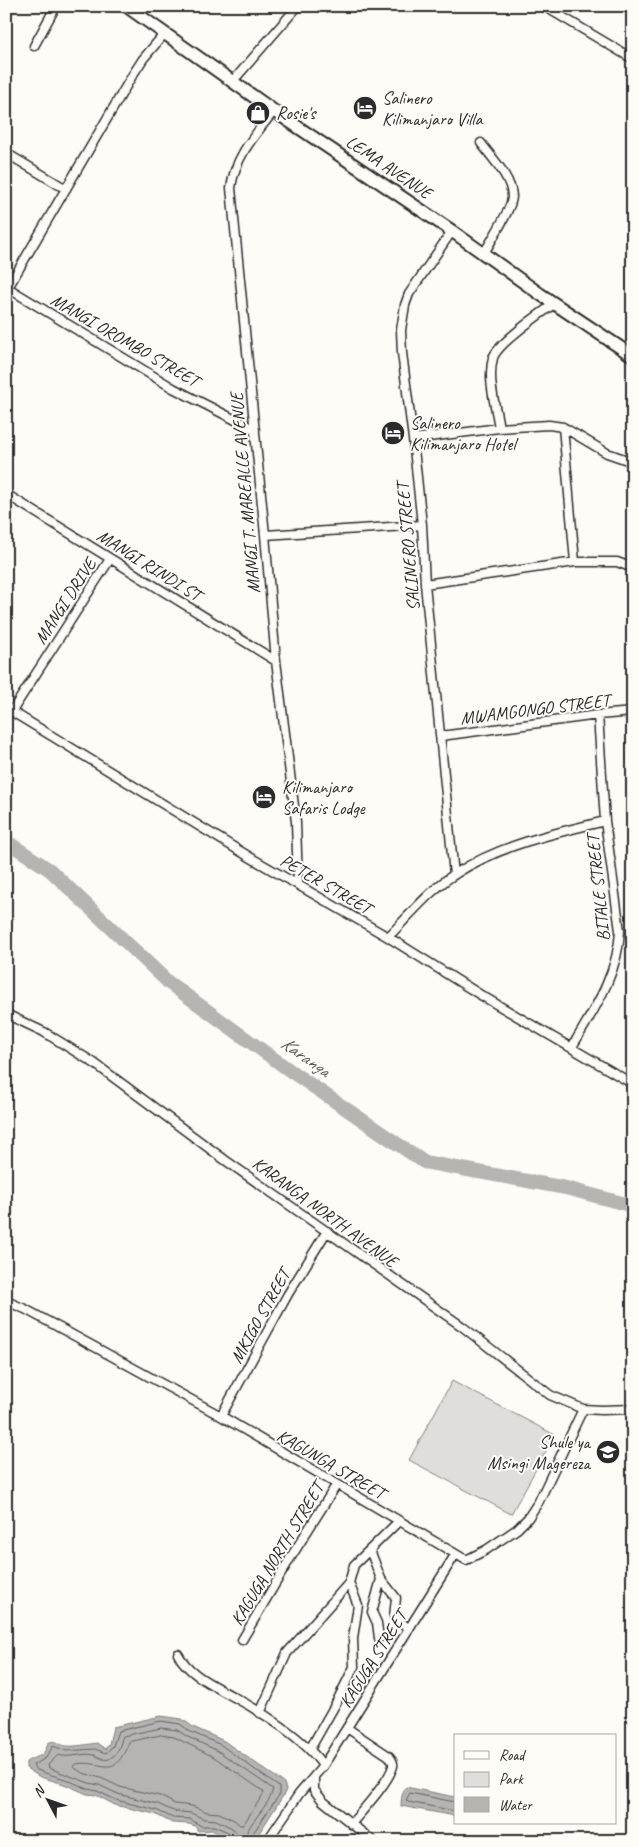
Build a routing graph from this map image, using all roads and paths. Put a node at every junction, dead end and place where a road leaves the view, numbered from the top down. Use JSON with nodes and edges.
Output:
{"nodes":[{"id":1,"x":56,"y":6,"type":"edge"},
{"id":2,"x":126,"y":6,"type":"edge"},
{"id":3,"x":298,"y":6,"type":"edge"},
{"id":4,"x":544,"y":6,"type":"edge"},
{"id":5,"x":165,"y":33,"type":"junction"},
{"id":6,"x":34,"y":46,"type":"dead end"},
{"id":7,"x":633,"y":59,"type":"edge"},
{"id":8,"x":233,"y":81,"type":"junction"},
{"id":9,"x":274,"y":111,"type":"junction"},
{"id":10,"x":481,"y":144,"type":"dead end"},
{"id":11,"x":6,"y":152,"type":"edge"},
{"id":12,"x":66,"y":189,"type":"junction"},
{"id":13,"x":452,"y":231,"type":"junction"},
{"id":14,"x":483,"y":255,"type":"junction"},
{"id":15,"x":7,"y":290,"type":"edge"},
{"id":16,"x":554,"y":304,"type":"junction"},
{"id":17,"x":633,"y":356,"type":"edge"},
{"id":18,"x":563,"y":427,"type":"junction"},
{"id":19,"x":499,"y":428,"type":"junction"},
{"id":20,"x":255,"y":430,"type":"junction"},
{"id":21,"x":414,"y":439,"type":"junction"},
{"id":22,"x":633,"y":462,"type":"edge"},
{"id":23,"x":6,"y":494,"type":"edge"},
{"id":24,"x":422,"y":526,"type":"junction"},
{"id":25,"x":266,"y":535,"type":"junction"},
{"id":26,"x":110,"y":559,"type":"junction"},
{"id":27,"x":576,"y":562,"type":"junction"},
{"id":28,"x":633,"y":568,"type":"edge"},
{"id":29,"x":425,"y":584,"type":"junction"},
{"id":30,"x":276,"y":661,"type":"junction"},
{"id":31,"x":9,"y":709,"type":"edge"},
{"id":32,"x":633,"y":712,"type":"edge"},
{"id":33,"x":598,"y":715,"type":"junction"},
{"id":34,"x":441,"y":736,"type":"junction"},
{"id":35,"x":605,"y":821,"type":"junction"},
{"id":36,"x":454,"y":875,"type":"junction"},
{"id":37,"x":298,"y":884,"type":"junction"},
{"id":38,"x":388,"y":937,"type":"junction"},
{"id":39,"x":6,"y":1014,"type":"edge"},
{"id":40,"x":572,"y":1047,"type":"junction"},
{"id":41,"x":633,"y":1084,"type":"edge"},
{"id":42,"x":327,"y":1231,"type":"junction"},
{"id":43,"x":6,"y":1301,"type":"edge"},
{"id":44,"x":633,"y":1408,"type":"edge"},
{"id":45,"x":582,"y":1409,"type":"junction"},
{"id":46,"x":221,"y":1416,"type":"junction"},
{"id":47,"x":337,"y":1484,"type":"junction"},
{"id":48,"x":399,"y":1521,"type":"junction"},
{"id":49,"x":370,"y":1550,"type":"junction"},
{"id":50,"x":454,"y":1555,"type":"junction"},
{"id":51,"x":381,"y":1580,"type":"junction"},
{"id":52,"x":349,"y":1583,"type":"junction"},
{"id":53,"x":409,"y":1629,"type":"junction"},
{"id":54,"x":379,"y":1638,"type":"dead end"},
{"id":55,"x":242,"y":1640,"type":"dead end"},
{"id":56,"x":178,"y":1654,"type":"dead end"},
{"id":57,"x":260,"y":1713,"type":"junction"},
{"id":58,"x":347,"y":1728,"type":"junction"},
{"id":59,"x":310,"y":1749,"type":"junction"},
{"id":60,"x":323,"y":1766,"type":"junction"},
{"id":61,"x":314,"y":1777,"type":"junction"},
{"id":62,"x":351,"y":1824,"type":"junction"},
{"id":63,"x":267,"y":1841,"type":"edge"},
{"id":64,"x":373,"y":1841,"type":"edge"}],
"edges":[{"from":1,"to":6,"type":"street"},
{"from":2,"to":5,"type":"main road","name":"LEMA AVENUE"},
{"from":3,"to":8,"type":"street"},
{"from":4,"to":7,"type":"street"},
{"from":5,"to":8,"type":"main road","name":"LEMA AVENUE"},
{"from":5,"to":12,"type":"street"},
{"from":8,"to":9,"type":"main road","name":"LEMA AVENUE"},
{"from":9,"to":13,"type":"main road","name":"LEMA AVENUE"},
{"from":9,"to":20,"type":"street","name":"MANGI T. MAREALLE AVENUE"},
{"from":10,"to":14,"type":"street"},
{"from":11,"to":12,"type":"street"},
{"from":12,"to":15,"type":"street"},
{"from":13,"to":14,"type":"main road","name":"LEMA AVENUE"},
{"from":13,"to":21,"type":"street","name":"SALINERO STREET"},
{"from":14,"to":16,"type":"main road","name":"LEMA AVENUE"},
{"from":15,"to":20,"type":"street","name":"MANGI OROMBO STREET"},
{"from":16,"to":17,"type":"main road","name":"LEMA AVENUE"},
{"from":16,"to":19,"type":"street"},
{"from":18,"to":19,"type":"street"},
{"from":18,"to":22,"type":"street"},
{"from":18,"to":27,"type":"street"},
{"from":19,"to":21,"type":"street"},
{"from":20,"to":25,"type":"street","name":"MANGI T. MAREALLE AVENUE"},
{"from":21,"to":24,"type":"street","name":"SALINERO STREET"},
{"from":23,"to":26,"type":"street","name":"MANGI RINDI ST"},
{"from":24,"to":25,"type":"street"},
{"from":24,"to":29,"type":"street","name":"SALINERO STREET"},
{"from":25,"to":30,"type":"street","name":"MANGI T. MAREALLE AVENUE"},
{"from":26,"to":30,"type":"street","name":"MANGI RINDI ST"},
{"from":26,"to":31,"type":"street","name":"MANGI DRIVE"},
{"from":27,"to":28,"type":"street"},
{"from":27,"to":29,"type":"street"},
{"from":29,"to":34,"type":"street","name":"SALINERO STREET"},
{"from":30,"to":37,"type":"street","name":"MANGI T. MAREALLE AVENUE"},
{"from":31,"to":37,"type":"street","name":"PETER STREET"},
{"from":32,"to":33,"type":"street","name":"MWAMGONGO STREET"},
{"from":33,"to":34,"type":"street","name":"MWAMGONGO STREET"},
{"from":33,"to":35,"type":"street","name":"BITALE STREET"},
{"from":34,"to":36,"type":"street","name":"SALINERO STREET"},
{"from":35,"to":36,"type":"street"},
{"from":35,"to":40,"type":"street","name":"BITALE STREET"},
{"from":36,"to":38,"type":"street"},
{"from":37,"to":38,"type":"street","name":"PETER STREET"},
{"from":38,"to":40,"type":"street","name":"PETER STREET"},
{"from":39,"to":42,"type":"street","name":"KARANGA NORTH AVENUE"},
{"from":40,"to":41,"type":"street","name":"PETER STREET"},
{"from":42,"to":45,"type":"street","name":"KARANGA NORTH AVENUE"},
{"from":42,"to":46,"type":"street","name":"MKIGO STREET"},
{"from":43,"to":46,"type":"street","name":"KAGUNGA STREET"},
{"from":44,"to":45,"type":"street","name":"KARANGA NORTH AVENUE"},
{"from":45,"to":50,"type":"street"},
{"from":46,"to":47,"type":"street","name":"KAGUNGA STREET"},
{"from":47,"to":48,"type":"street","name":"KAGUNGA STREET"},
{"from":47,"to":55,"type":"street","name":"KAGUGA NORTH STREET"},
{"from":48,"to":49,"type":"street"},
{"from":48,"to":50,"type":"street","name":"KAGUNGA STREET"},
{"from":49,"to":51,"type":"street"},
{"from":49,"to":52,"type":"street"},
{"from":50,"to":53,"type":"street","name":"KAGUGA STREET"},
{"from":51,"to":53,"type":"street"},
{"from":51,"to":54,"type":"street"},
{"from":52,"to":57,"type":"street"},
{"from":52,"to":59,"type":"street"},
{"from":53,"to":58,"type":"street","name":"KAGUGA STREET"},
{"from":56,"to":57,"type":"street"},
{"from":57,"to":59,"type":"street"},
{"from":58,"to":60,"type":"street","name":"KAGUGA STREET"},
{"from":58,"to":62,"type":"street"},
{"from":59,"to":60,"type":"street"},
{"from":60,"to":61,"type":"street","name":"KAGUGA STREET"},
{"from":61,"to":62,"type":"street"},
{"from":61,"to":63,"type":"street","name":"KAGUGA STREET"},
{"from":62,"to":64,"type":"street"}]}
